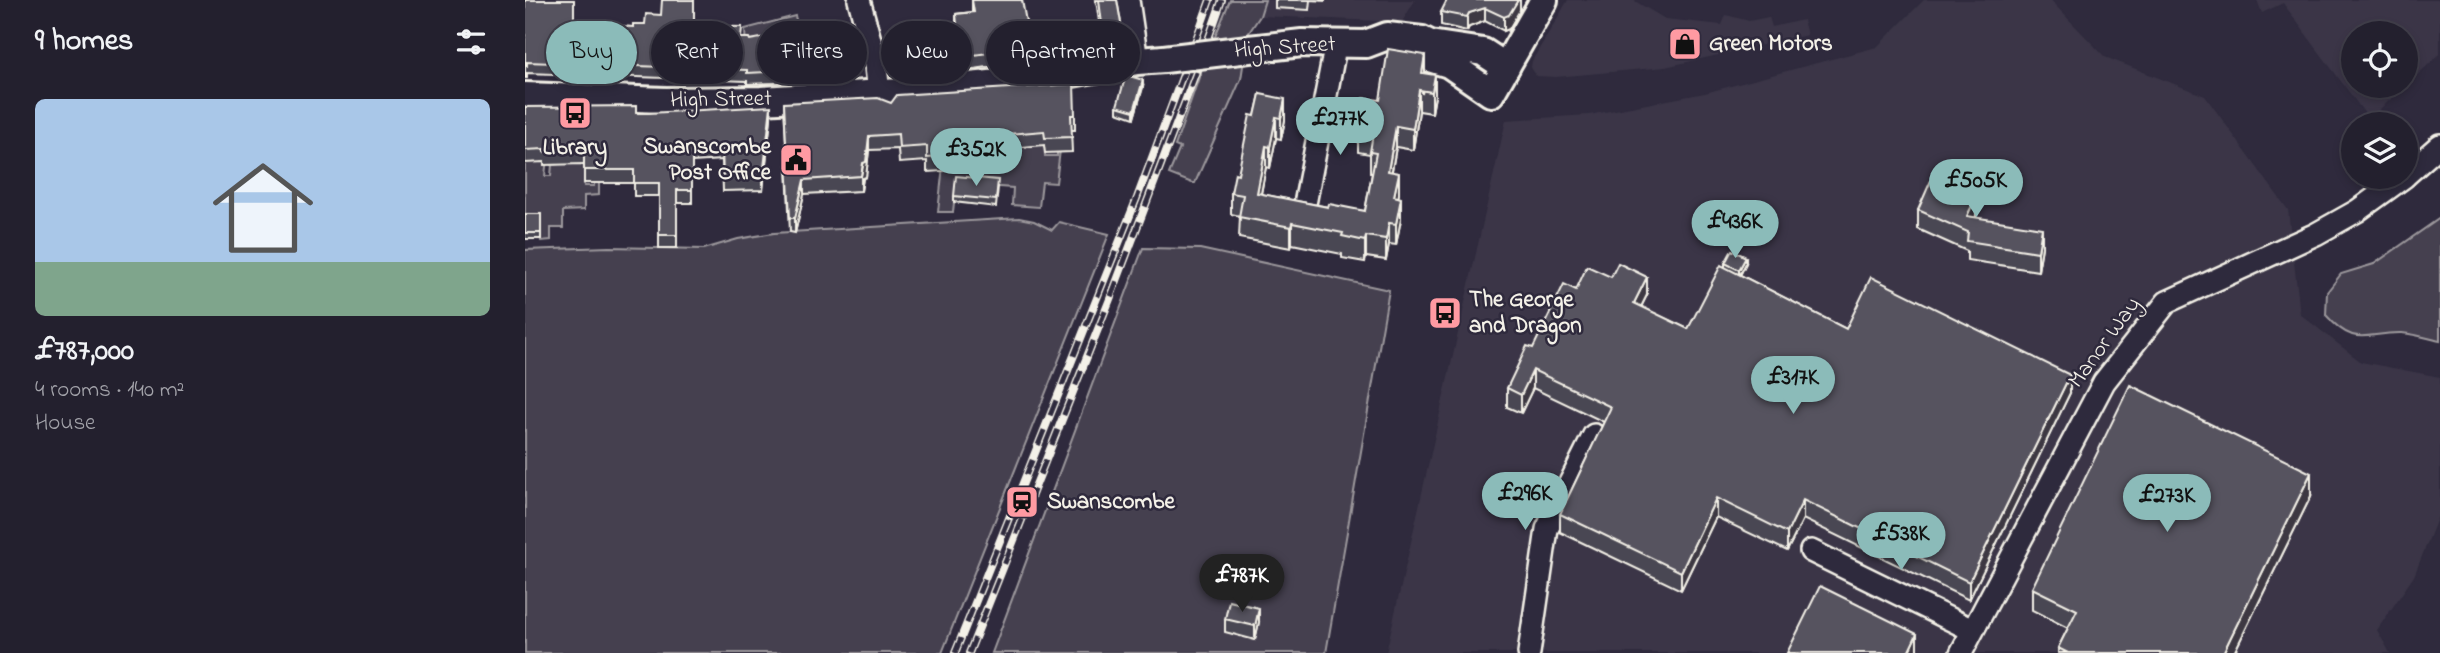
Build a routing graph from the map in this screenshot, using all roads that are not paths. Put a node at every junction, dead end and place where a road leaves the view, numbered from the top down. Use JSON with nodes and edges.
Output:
{"nodes":[{"id":1,"x":859,"y":0,"type":"edge"},
{"id":2,"x":1128,"y":0,"type":"edge"},
{"id":3,"x":1543,"y":0,"type":"edge"},
{"id":4,"x":1131,"y":21,"type":"edge"},
{"id":5,"x":1336,"y":44,"type":"junction"},
{"id":6,"x":1366,"y":44,"type":"junction"},
{"id":7,"x":1140,"y":61,"type":"edge"},
{"id":8,"x":1503,"y":72,"type":"junction"},
{"id":9,"x":990,"y":84,"type":"edge"},
{"id":10,"x":879,"y":93,"type":"junction"},
{"id":11,"x":528,"y":98,"type":"edge"},
{"id":12,"x":2440,"y":145,"type":"edge"},
{"id":13,"x":2418,"y":164,"type":"edge"},
{"id":14,"x":2387,"y":189,"type":"edge"},
{"id":15,"x":1305,"y":204,"type":"edge"},
{"id":16,"x":1594,"y":435,"type":"edge"},
{"id":17,"x":1811,"y":551,"type":"dead end"},
{"id":18,"x":1972,"y":630,"type":"junction"},
{"id":19,"x":1529,"y":653,"type":"edge"},
{"id":20,"x":1961,"y":653,"type":"edge"}],
"edges":[{"from":1,"to":10,"type":"street"},
{"from":2,"to":4,"type":"street"},
{"from":3,"to":8,"type":"main road"},
{"from":5,"to":6,"type":"main road","name":"High Street"},
{"from":5,"to":7,"type":"main road","name":"High Street","bridge":true},
{"from":5,"to":15,"type":"street"},
{"from":6,"to":8,"type":"main road","name":"High Street"},
{"from":6,"to":8,"type":"main road","name":"High Street"},
{"from":9,"to":10,"type":"main road","name":"High Street"},
{"from":10,"to":11,"type":"main road","name":"High Street"},
{"from":12,"to":13,"type":"street","name":"Manor Way"},
{"from":14,"to":18,"type":"street","name":"Manor Way"},
{"from":16,"to":19,"type":"street"},
{"from":17,"to":18,"type":"street"},
{"from":18,"to":20,"type":"street","name":"Manor Way"}]}
